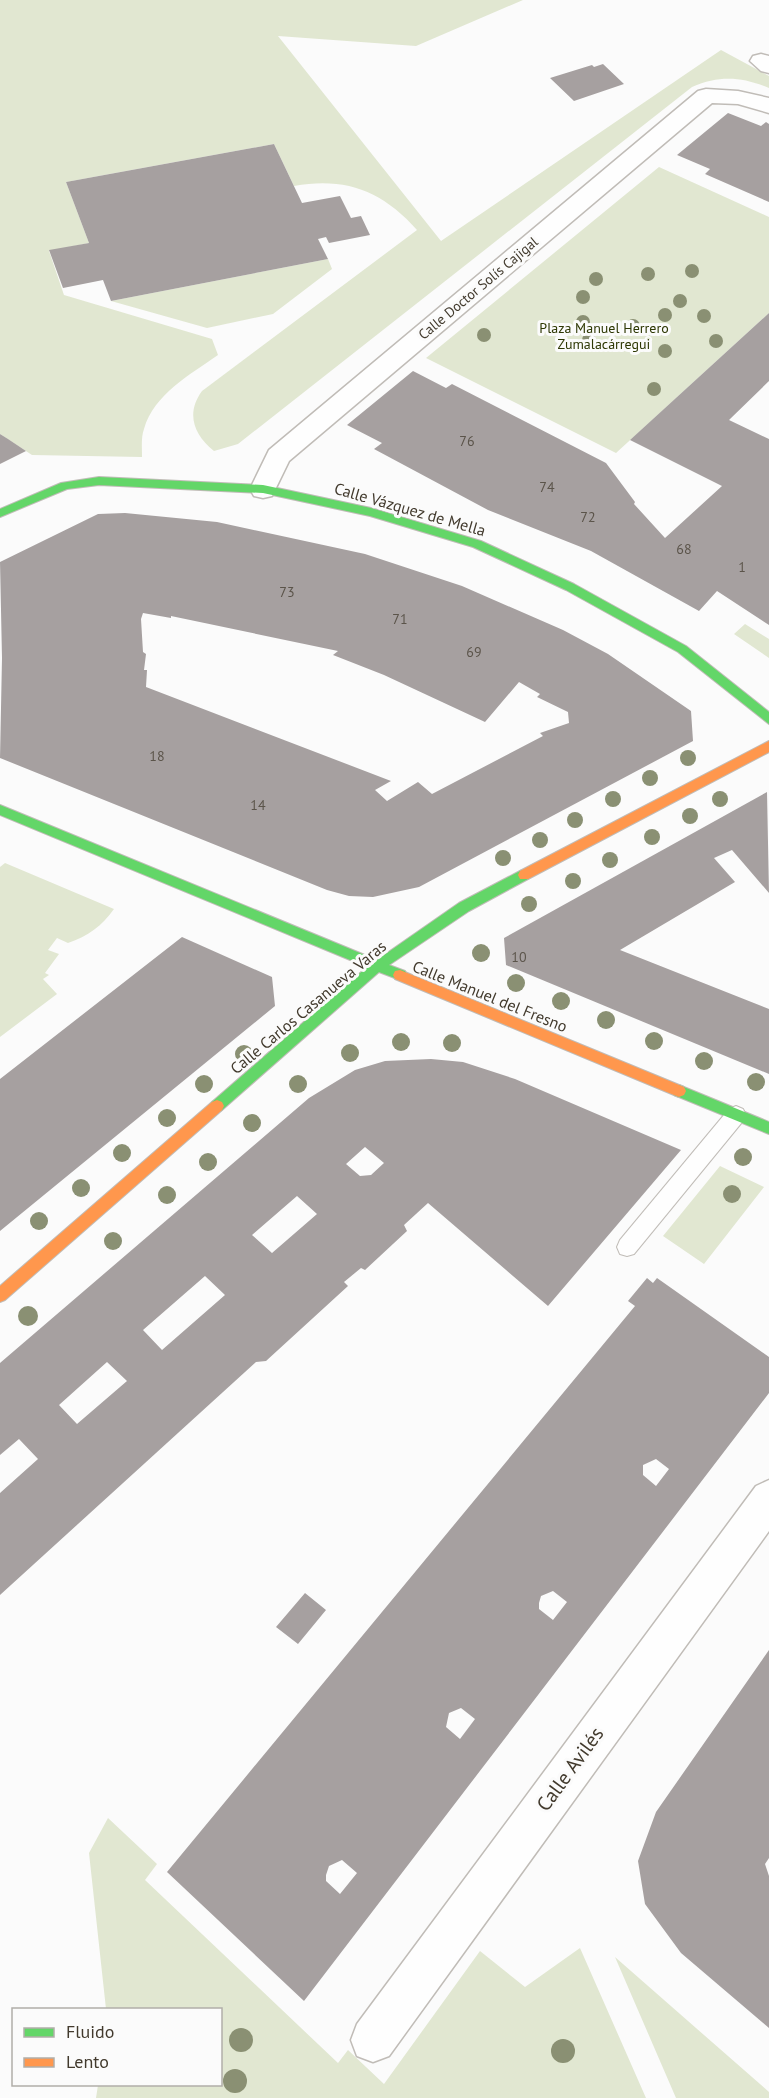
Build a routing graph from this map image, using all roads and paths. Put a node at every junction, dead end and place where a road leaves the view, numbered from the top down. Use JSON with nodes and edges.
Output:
{"nodes":[{"id":1,"x":769,"y":106,"type":"edge"},
{"id":2,"x":263,"y":489,"type":"junction"},
{"id":3,"x":0,"y":513,"type":"edge"},
{"id":4,"x":769,"y":718,"type":"edge"},
{"id":5,"x":769,"y":746,"type":"edge"},
{"id":6,"x":0,"y":810,"type":"edge"},
{"id":7,"x":376,"y":967,"type":"junction"},
{"id":8,"x":736,"y":1115,"type":"junction"},
{"id":9,"x":769,"y":1128,"type":"edge"},
{"id":10,"x":627,"y":1247,"type":"dead end"},
{"id":11,"x":0,"y":1295,"type":"edge"},
{"id":12,"x":769,"y":1499,"type":"edge"},
{"id":13,"x":374,"y":2040,"type":"dead end"}],
"edges":[{"from":1,"to":2,"type":"street","name":"Calle Doctor Solís Cajigal"},
{"from":2,"to":3,"type":"street","name":"Calle Vázquez de Mella"},
{"from":2,"to":4,"type":"street","name":"Calle Vázquez de Mella"},
{"from":5,"to":7,"type":"street","name":"Calle Carlos Casanueva Varas"},
{"from":6,"to":7,"type":"street","name":"Calle Manuel del Fresno"},
{"from":7,"to":8,"type":"street","name":"Calle Manuel del Fresno"},
{"from":7,"to":11,"type":"street","name":"Calle Carlos Casanueva Varas"},
{"from":8,"to":9,"type":"street","name":"Calle Manuel del Fresno"},
{"from":8,"to":10,"type":"lane"},
{"from":12,"to":13,"type":"street","name":"Calle Avilés"}]}
